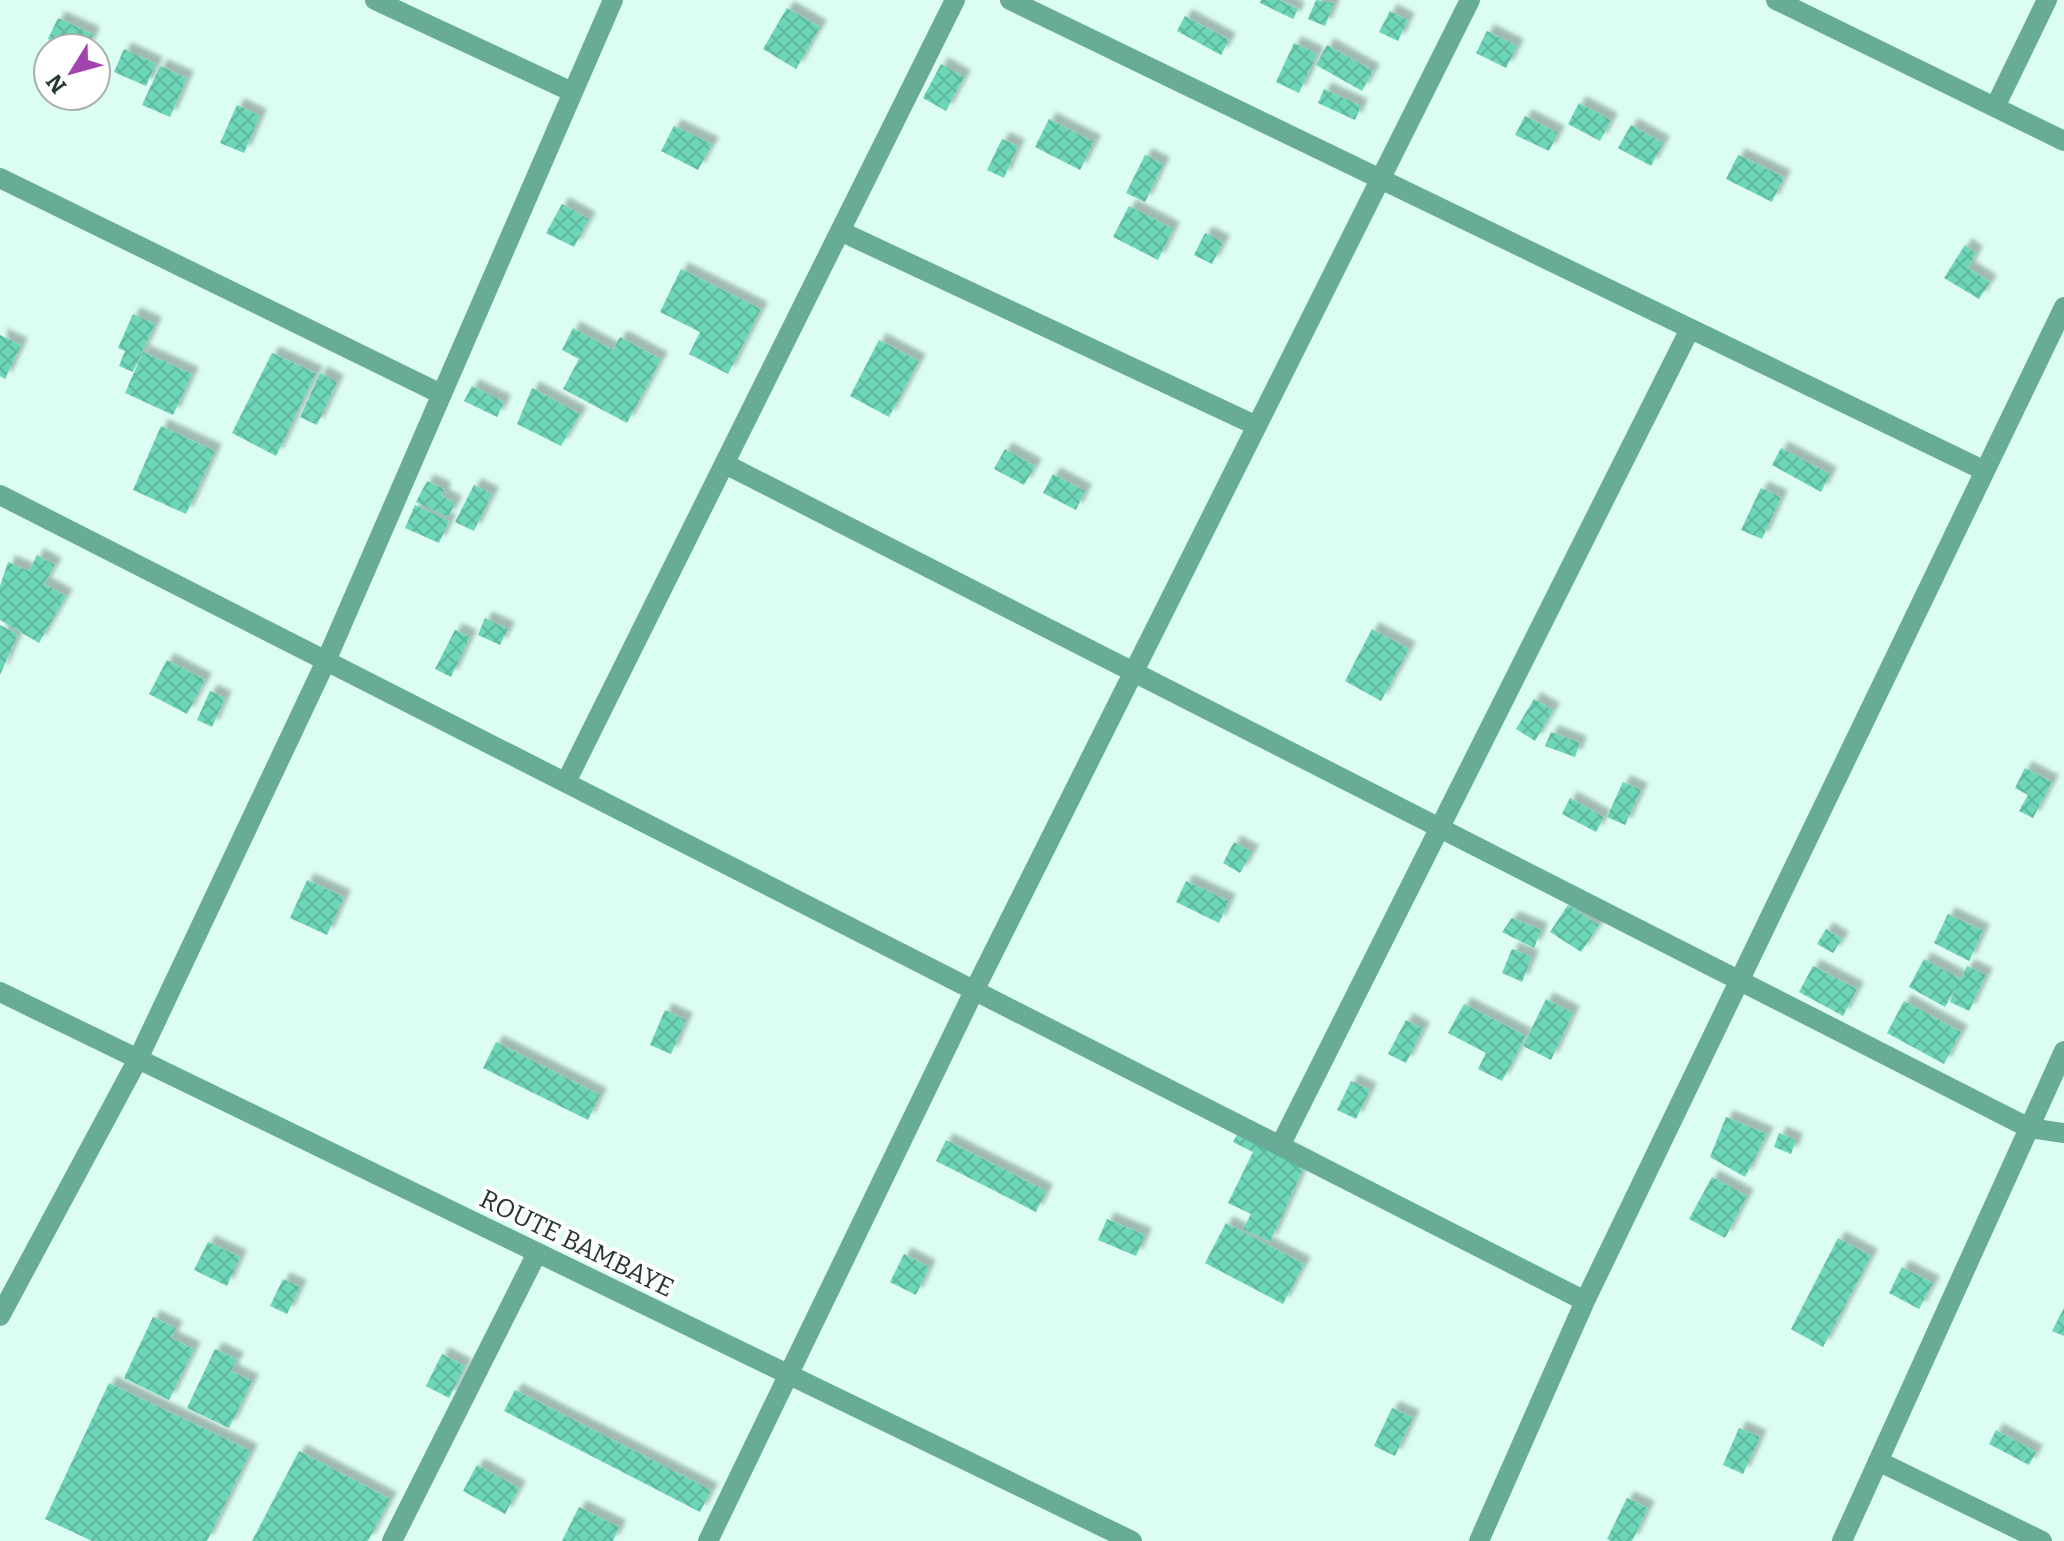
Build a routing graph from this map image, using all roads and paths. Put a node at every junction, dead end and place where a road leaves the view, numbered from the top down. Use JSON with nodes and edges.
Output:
{"nodes":[{"id":1,"x":375,"y":0,"type":"edge"},
{"id":2,"x":613,"y":0,"type":"edge"},
{"id":3,"x":955,"y":0,"type":"edge"},
{"id":4,"x":1010,"y":0,"type":"edge"},
{"id":5,"x":1470,"y":0,"type":"edge"},
{"id":6,"x":1776,"y":0,"type":"edge"},
{"id":7,"x":2047,"y":0,"type":"edge"},
{"id":8,"x":570,"y":91,"type":"junction"},
{"id":9,"x":1995,"y":107,"type":"junction"},
{"id":10,"x":2064,"y":141,"type":"edge"},
{"id":11,"x":0,"y":178,"type":"edge"},
{"id":12,"x":1380,"y":179,"type":"junction"},
{"id":13,"x":840,"y":231,"type":"junction"},
{"id":14,"x":2064,"y":307,"type":"edge"},
{"id":15,"x":1690,"y":329,"type":"junction"},
{"id":16,"x":441,"y":394,"type":"junction"},
{"id":17,"x":1257,"y":426,"type":"junction"},
{"id":18,"x":725,"y":464,"type":"junction"},
{"id":19,"x":1985,"y":471,"type":"junction"},
{"id":20,"x":0,"y":495,"type":"edge"},
{"id":21,"x":326,"y":661,"type":"junction"},
{"id":22,"x":1134,"y":672,"type":"junction"},
{"id":23,"x":566,"y":782,"type":"junction"},
{"id":24,"x":1440,"y":828,"type":"junction"},
{"id":25,"x":1740,"y":980,"type":"junction"},
{"id":26,"x":975,"y":989,"type":"junction"},
{"id":27,"x":0,"y":992,"type":"edge"},
{"id":28,"x":2064,"y":1051,"type":"edge"},
{"id":29,"x":138,"y":1059,"type":"junction"},
{"id":30,"x":2029,"y":1128,"type":"junction"},
{"id":31,"x":2064,"y":1133,"type":"edge"},
{"id":32,"x":1280,"y":1146,"type":"junction"},
{"id":33,"x":537,"y":1253,"type":"junction"},
{"id":34,"x":1585,"y":1301,"type":"junction"},
{"id":35,"x":0,"y":1316,"type":"edge"},
{"id":36,"x":790,"y":1375,"type":"junction"},
{"id":37,"x":1878,"y":1461,"type":"junction"},
{"id":38,"x":392,"y":1541,"type":"edge"},
{"id":39,"x":708,"y":1541,"type":"edge"},
{"id":40,"x":1132,"y":1541,"type":"edge"},
{"id":41,"x":1479,"y":1541,"type":"edge"},
{"id":42,"x":1842,"y":1541,"type":"edge"},
{"id":43,"x":2042,"y":1541,"type":"edge"}],
"edges":[{"from":1,"to":8,"type":"street"},
{"from":2,"to":8,"type":"street"},
{"from":3,"to":13,"type":"street"},
{"from":4,"to":12,"type":"street"},
{"from":5,"to":12,"type":"street"},
{"from":6,"to":9,"type":"street"},
{"from":7,"to":9,"type":"street"},
{"from":8,"to":16,"type":"street"},
{"from":9,"to":10,"type":"street"},
{"from":11,"to":16,"type":"street"},
{"from":12,"to":15,"type":"street"},
{"from":12,"to":17,"type":"street"},
{"from":13,"to":17,"type":"street"},
{"from":13,"to":18,"type":"street"},
{"from":14,"to":19,"type":"street"},
{"from":15,"to":19,"type":"street"},
{"from":15,"to":24,"type":"street"},
{"from":16,"to":21,"type":"street"},
{"from":17,"to":22,"type":"street"},
{"from":18,"to":22,"type":"street"},
{"from":18,"to":23,"type":"street"},
{"from":19,"to":25,"type":"street"},
{"from":20,"to":21,"type":"street"},
{"from":21,"to":23,"type":"street"},
{"from":21,"to":29,"type":"street"},
{"from":22,"to":24,"type":"street"},
{"from":22,"to":26,"type":"street"},
{"from":23,"to":26,"type":"street"},
{"from":24,"to":25,"type":"street"},
{"from":24,"to":32,"type":"street"},
{"from":25,"to":30,"type":"street"},
{"from":25,"to":34,"type":"street"},
{"from":26,"to":32,"type":"street"},
{"from":26,"to":36,"type":"street"},
{"from":27,"to":29,"type":"street","name":"ROUTE BAMBAYE"},
{"from":28,"to":30,"type":"street"},
{"from":29,"to":33,"type":"street","name":"ROUTE BAMBAYE"},
{"from":29,"to":35,"type":"street"},
{"from":30,"to":31,"type":"street"},
{"from":30,"to":37,"type":"street"},
{"from":32,"to":34,"type":"street"},
{"from":33,"to":36,"type":"street","name":"ROUTE BAMBAYE"},
{"from":33,"to":38,"type":"street"},
{"from":34,"to":41,"type":"street"},
{"from":36,"to":39,"type":"street"},
{"from":36,"to":40,"type":"street","name":"ROUTE BAMBAYE"},
{"from":37,"to":42,"type":"street"},
{"from":37,"to":43,"type":"street"}]}
